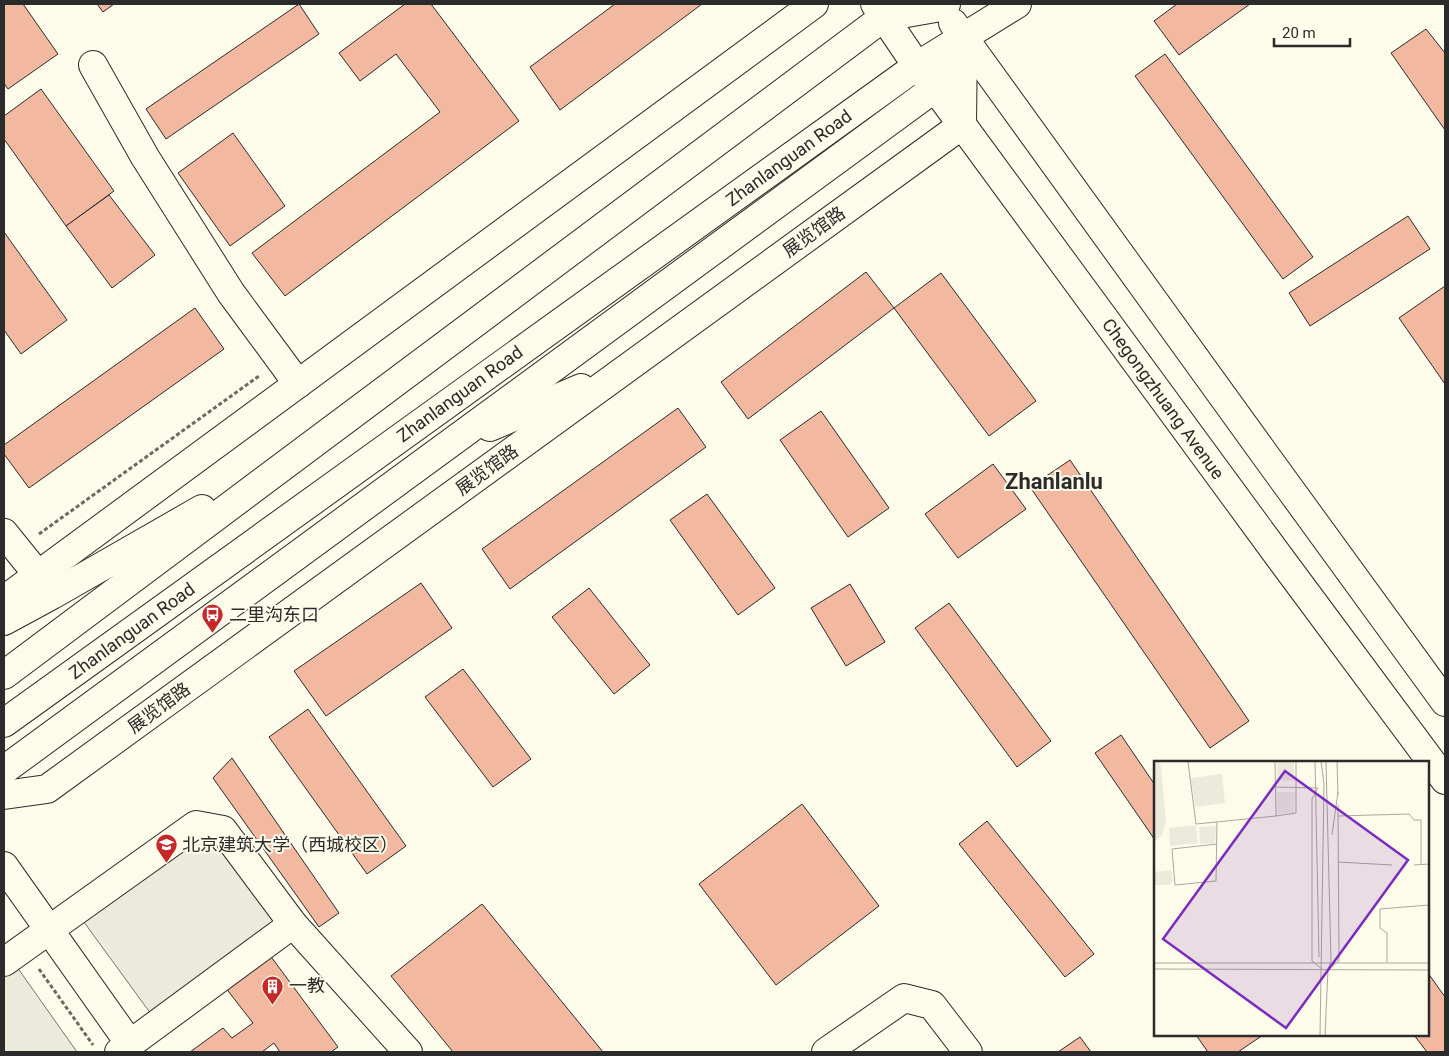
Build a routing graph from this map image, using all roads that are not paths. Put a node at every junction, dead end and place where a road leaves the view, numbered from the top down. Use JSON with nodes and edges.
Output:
{"nodes":[{"id":1,"x":814,"y":4,"type":"edge"},
{"id":2,"x":940,"y":4,"type":"edge"},
{"id":3,"x":1017,"y":4,"type":"edge"},
{"id":4,"x":879,"y":10,"type":"edge"},
{"id":5,"x":963,"y":37,"type":"junction"},
{"id":6,"x":93,"y":65,"type":"dead end"},
{"id":7,"x":917,"y":66,"type":"junction"},
{"id":8,"x":935,"y":88,"type":"junction"},
{"id":9,"x":962,"y":125,"type":"junction"},
{"id":10,"x":626,"y":368,"type":"junction"},
{"id":11,"x":298,"y":384,"type":"junction"},
{"id":12,"x":445,"y":446,"type":"junction"},
{"id":13,"x":306,"y":451,"type":"junction"},
{"id":14,"x":4,"y":532,"type":"edge"},
{"id":15,"x":38,"y":575,"type":"junction"},
{"id":16,"x":4,"y":600,"type":"edge"},
{"id":17,"x":4,"y":621,"type":"edge"},
{"id":18,"x":4,"y":675,"type":"edge"},
{"id":19,"x":1445,"y":702,"type":"edge"},
{"id":20,"x":4,"y":723,"type":"edge"},
{"id":21,"x":4,"y":770,"type":"edge"},
{"id":22,"x":1445,"y":780,"type":"edge"},
{"id":23,"x":4,"y":796,"type":"edge"},
{"id":24,"x":4,"y":866,"type":"edge"},
{"id":25,"x":293,"y":924,"type":"junction"},
{"id":26,"x":48,"y":930,"type":"junction"},
{"id":27,"x":14,"y":955,"type":"edge"},
{"id":28,"x":125,"y":1048,"type":"edge"},
{"id":29,"x":408,"y":1052,"type":"edge"},
{"id":30,"x":826,"y":1052,"type":"edge"},
{"id":31,"x":968,"y":1052,"type":"edge"}],
"edges":[{"from":1,"to":11,"type":"main road"},
{"from":2,"to":4,"type":"main road"},
{"from":2,"to":5,"type":"main road"},
{"from":3,"to":5,"type":"main road"},
{"from":4,"to":7,"type":"main road","name":"Chegongzhuang Avenue"},
{"from":4,"to":13,"type":"main road"},
{"from":5,"to":7,"type":"main road","name":"Zhanlanguan Road"},
{"from":5,"to":8,"type":"main road"},
{"from":5,"to":9,"type":"main road"},
{"from":5,"to":19,"type":"main road"},
{"from":6,"to":11,"type":"main road"},
{"from":7,"to":8,"type":"main road","name":"Chegongzhuang Avenue"},
{"from":7,"to":20,"type":"main road","name":"Zhanlanguan Road"},
{"from":8,"to":9,"type":"main road","name":"Chegongzhuang Avenue"},
{"from":8,"to":12,"type":"main road"},
{"from":9,"to":10,"type":"main road","name":"展览馆路"},
{"from":9,"to":22,"type":"main road","name":"Chegongzhuang Avenue"},
{"from":10,"to":12,"type":"main road"},
{"from":10,"to":23,"type":"main road","name":"展览馆路"},
{"from":11,"to":15,"type":"main road"},
{"from":12,"to":21,"type":"main road"},
{"from":13,"to":17,"type":"main road"},
{"from":13,"to":18,"type":"main road"},
{"from":14,"to":15,"type":"main road"},
{"from":15,"to":16,"type":"main road"},
{"from":24,"to":26,"type":"main road"},
{"from":25,"to":26,"type":"main road"},
{"from":25,"to":28,"type":"main road"},
{"from":25,"to":29,"type":"main road"},
{"from":26,"to":27,"type":"main road"},
{"from":26,"to":28,"type":"main road"},
{"from":30,"to":31,"type":"main road"}]}
